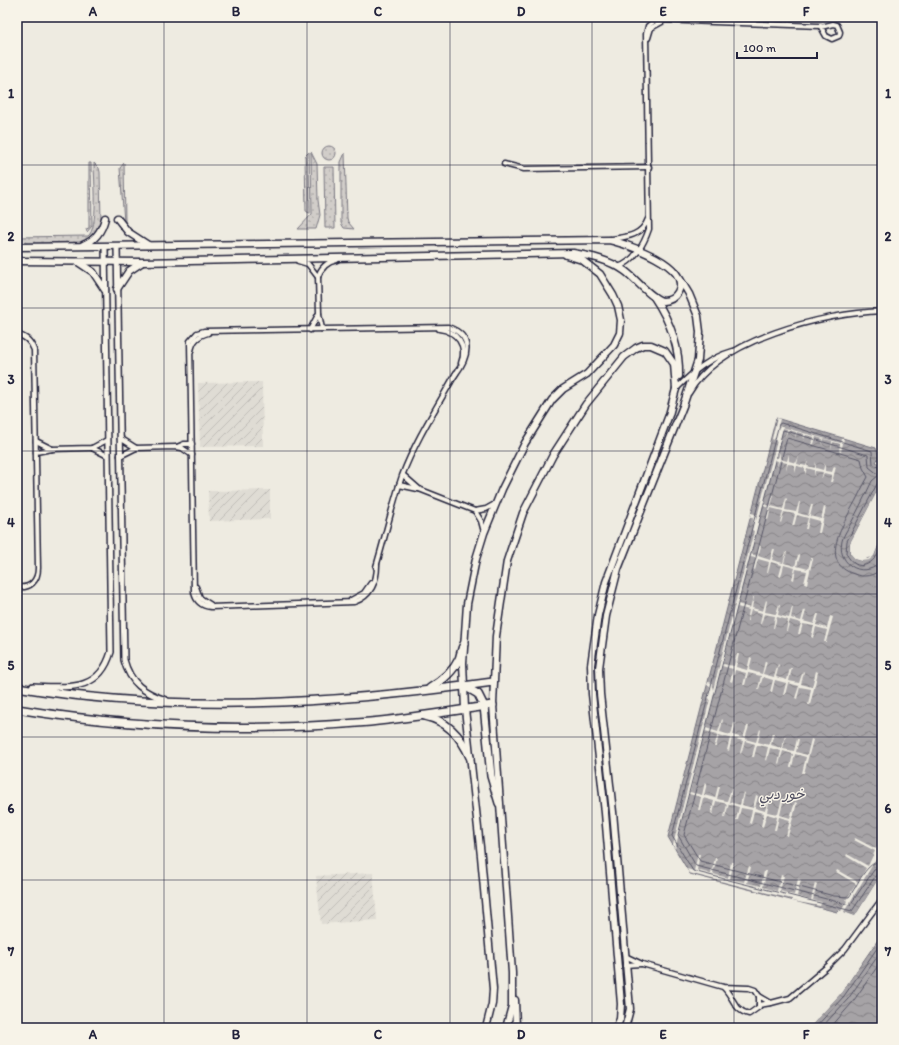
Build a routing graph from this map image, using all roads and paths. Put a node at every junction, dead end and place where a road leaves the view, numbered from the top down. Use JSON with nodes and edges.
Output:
{"nodes":[{"id":1,"x":821,"y":26,"type":"junction"},
{"id":2,"x":504,"y":164,"type":"dead end"},
{"id":3,"x":649,"y":167,"type":"junction"},
{"id":4,"x":650,"y":215,"type":"junction"},
{"id":5,"x":105,"y":218,"type":"dead end"},
{"id":6,"x":116,"y":218,"type":"dead end"},
{"id":7,"x":598,"y":240,"type":"junction"},
{"id":8,"x":76,"y":246,"type":"junction"},
{"id":9,"x":105,"y":246,"type":"junction"},
{"id":10,"x":151,"y":246,"type":"junction"},
{"id":11,"x":17,"y":247,"type":"edge"},
{"id":12,"x":117,"y":247,"type":"junction"},
{"id":13,"x":639,"y":248,"type":"junction"},
{"id":14,"x":557,"y":253,"type":"junction"},
{"id":15,"x":358,"y":256,"type":"junction"},
{"id":16,"x":272,"y":258,"type":"junction"},
{"id":17,"x":74,"y":260,"type":"junction"},
{"id":18,"x":17,"y":261,"type":"edge"},
{"id":19,"x":105,"y":261,"type":"junction"},
{"id":20,"x":117,"y":261,"type":"junction"},
{"id":21,"x":142,"y":262,"type":"junction"},
{"id":22,"x":618,"y":267,"type":"junction"},
{"id":23,"x":318,"y":277,"type":"junction"},
{"id":24,"x":679,"y":278,"type":"junction"},
{"id":25,"x":117,"y":289,"type":"junction"},
{"id":26,"x":105,"y":290,"type":"junction"},
{"id":27,"x":653,"y":296,"type":"junction"},
{"id":28,"x":882,"y":311,"type":"edge"},
{"id":29,"x":319,"y":313,"type":"junction"},
{"id":30,"x":322,"y":329,"type":"junction"},
{"id":31,"x":310,"y":330,"type":"junction"},
{"id":32,"x":17,"y":335,"type":"edge"},
{"id":33,"x":741,"y":348,"type":"junction"},
{"id":34,"x":695,"y":370,"type":"junction"},
{"id":35,"x":676,"y":389,"type":"junction"},
{"id":36,"x":683,"y":406,"type":"junction"},
{"id":37,"x":120,"y":438,"type":"junction"},
{"id":38,"x":107,"y":440,"type":"junction"},
{"id":39,"x":36,"y":441,"type":"junction"},
{"id":40,"x":192,"y":444,"type":"junction"},
{"id":41,"x":176,"y":447,"type":"junction"},
{"id":42,"x":92,"y":448,"type":"junction"},
{"id":43,"x":136,"y":448,"type":"junction"},
{"id":44,"x":52,"y":449,"type":"junction"},
{"id":45,"x":36,"y":452,"type":"junction"},
{"id":46,"x":192,"y":455,"type":"junction"},
{"id":47,"x":108,"y":456,"type":"junction"},
{"id":48,"x":120,"y":456,"type":"junction"},
{"id":49,"x":403,"y":475,"type":"junction"},
{"id":50,"x":399,"y":485,"type":"junction"},
{"id":51,"x":419,"y":489,"type":"junction"},
{"id":52,"x":495,"y":504,"type":"junction"},
{"id":53,"x":475,"y":511,"type":"junction"},
{"id":54,"x":484,"y":532,"type":"junction"},
{"id":55,"x":17,"y":587,"type":"edge"},
{"id":56,"x":464,"y":644,"type":"junction"},
{"id":57,"x":493,"y":682,"type":"junction"},
{"id":58,"x":17,"y":686,"type":"edge"},
{"id":59,"x":464,"y":686,"type":"junction"},
{"id":60,"x":424,"y":690,"type":"junction"},
{"id":61,"x":170,"y":702,"type":"junction"},
{"id":62,"x":493,"y":705,"type":"junction"},
{"id":63,"x":484,"y":706,"type":"junction"},
{"id":64,"x":17,"y":709,"type":"edge"},
{"id":65,"x":465,"y":709,"type":"junction"},
{"id":66,"x":421,"y":715,"type":"junction"},
{"id":67,"x":470,"y":757,"type":"junction"},
{"id":68,"x":499,"y":803,"type":"junction"},
{"id":69,"x":882,"y":899,"type":"edge"},
{"id":70,"x":617,"y":954,"type":"junction"},
{"id":71,"x":625,"y":956,"type":"junction"},
{"id":72,"x":642,"y":964,"type":"junction"},
{"id":73,"x":625,"y":965,"type":"junction"},
{"id":74,"x":723,"y":987,"type":"junction"},
{"id":75,"x":513,"y":991,"type":"junction"},
{"id":76,"x":759,"y":996,"type":"junction"},
{"id":77,"x":771,"y":1003,"type":"junction"},
{"id":78,"x":759,"y":1005,"type":"junction"},
{"id":79,"x":486,"y":1028,"type":"edge"},
{"id":80,"x":506,"y":1028,"type":"edge"},
{"id":81,"x":516,"y":1028,"type":"edge"},
{"id":82,"x":616,"y":1028,"type":"edge"},
{"id":83,"x":625,"y":1028,"type":"edge"}],
"edges":[{"from":1,"to":1,"type":"street"},
{"from":1,"to":3,"type":"street"},
{"from":2,"to":3,"type":"street"},
{"from":3,"to":4,"type":"street"},
{"from":4,"to":7,"type":"street"},
{"from":4,"to":13,"type":"street"},
{"from":5,"to":8,"type":"main road"},
{"from":6,"to":10,"type":"main road"},
{"from":7,"to":10,"type":"main road"},
{"from":7,"to":13,"type":"main road"},
{"from":8,"to":9,"type":"main road"},
{"from":8,"to":11,"type":"main road"},
{"from":9,"to":12,"type":"main road"},
{"from":9,"to":19,"type":"street"},
{"from":10,"to":12,"type":"main road"},
{"from":12,"to":20,"type":"street"},
{"from":13,"to":22,"type":"street"},
{"from":13,"to":24,"type":"main road"},
{"from":14,"to":15,"type":"main road"},
{"from":14,"to":22,"type":"main road"},
{"from":14,"to":52,"type":"main road"},
{"from":15,"to":16,"type":"main road"},
{"from":15,"to":23,"type":"street"},
{"from":16,"to":21,"type":"main road"},
{"from":16,"to":23,"type":"street"},
{"from":17,"to":18,"type":"main road"},
{"from":17,"to":19,"type":"main road"},
{"from":17,"to":26,"type":"main road"},
{"from":19,"to":20,"type":"main road"},
{"from":19,"to":26,"type":"street"},
{"from":20,"to":21,"type":"main road"},
{"from":20,"to":25,"type":"street"},
{"from":21,"to":25,"type":"main road"},
{"from":22,"to":27,"type":"main road"},
{"from":23,"to":29,"type":"street"},
{"from":24,"to":27,"type":"main road"},
{"from":24,"to":34,"type":"main road"},
{"from":25,"to":37,"type":"street"},
{"from":26,"to":38,"type":"street"},
{"from":27,"to":35,"type":"main road"},
{"from":28,"to":33,"type":"street"},
{"from":29,"to":30,"type":"street"},
{"from":29,"to":31,"type":"street"},
{"from":30,"to":31,"type":"street"},
{"from":30,"to":49,"type":"street"},
{"from":31,"to":40,"type":"street"},
{"from":32,"to":39,"type":"street"},
{"from":33,"to":34,"type":"street"},
{"from":33,"to":36,"type":"street"},
{"from":34,"to":35,"type":"street"},
{"from":34,"to":36,"type":"main road"},
{"from":35,"to":57,"type":"main road"},
{"from":35,"to":70,"type":"main road"},
{"from":36,"to":71,"type":"main road"},
{"from":37,"to":43,"type":"street"},
{"from":37,"to":48,"type":"street"},
{"from":38,"to":42,"type":"street"},
{"from":38,"to":47,"type":"street"},
{"from":39,"to":44,"type":"street"},
{"from":39,"to":45,"type":"street"},
{"from":40,"to":41,"type":"street"},
{"from":40,"to":46,"type":"street"},
{"from":41,"to":43,"type":"street"},
{"from":41,"to":46,"type":"street"},
{"from":42,"to":44,"type":"street"},
{"from":42,"to":47,"type":"street"},
{"from":43,"to":48,"type":"street"},
{"from":44,"to":45,"type":"street"},
{"from":45,"to":55,"type":"street"},
{"from":46,"to":50,"type":"street"},
{"from":47,"to":58,"type":"street"},
{"from":48,"to":61,"type":"street"},
{"from":49,"to":50,"type":"street"},
{"from":49,"to":51,"type":"street"},
{"from":50,"to":51,"type":"street"},
{"from":51,"to":53,"type":"street"},
{"from":52,"to":53,"type":"street"},
{"from":52,"to":54,"type":"main road"},
{"from":53,"to":54,"type":"street"},
{"from":54,"to":56,"type":"main road"},
{"from":56,"to":59,"type":"main road"},
{"from":56,"to":60,"type":"main road"},
{"from":57,"to":59,"type":"main road"},
{"from":57,"to":62,"type":"main road"},
{"from":58,"to":61,"type":"main road"},
{"from":59,"to":60,"type":"main road"},
{"from":59,"to":63,"type":"main road"},
{"from":59,"to":65,"type":"main road"},
{"from":60,"to":61,"type":"main road"},
{"from":62,"to":63,"type":"main road"},
{"from":62,"to":68,"type":"main road"},
{"from":63,"to":65,"type":"main road"},
{"from":63,"to":68,"type":"main road"},
{"from":64,"to":66,"type":"main road"},
{"from":65,"to":66,"type":"main road"},
{"from":65,"to":67,"type":"main road"},
{"from":66,"to":67,"type":"main road"},
{"from":67,"to":79,"type":"main road"},
{"from":68,"to":75,"type":"main road"},
{"from":69,"to":77,"type":"street"},
{"from":70,"to":73,"type":"main road"},
{"from":70,"to":82,"type":"main road"},
{"from":71,"to":72,"type":"street"},
{"from":71,"to":73,"type":"main road"},
{"from":72,"to":73,"type":"street"},
{"from":72,"to":74,"type":"street"},
{"from":73,"to":83,"type":"main road"},
{"from":74,"to":76,"type":"street"},
{"from":74,"to":78,"type":"street"},
{"from":75,"to":80,"type":"main road"},
{"from":75,"to":81,"type":"main road"},
{"from":76,"to":77,"type":"street"},
{"from":76,"to":78,"type":"street"},
{"from":77,"to":78,"type":"street"}]}
